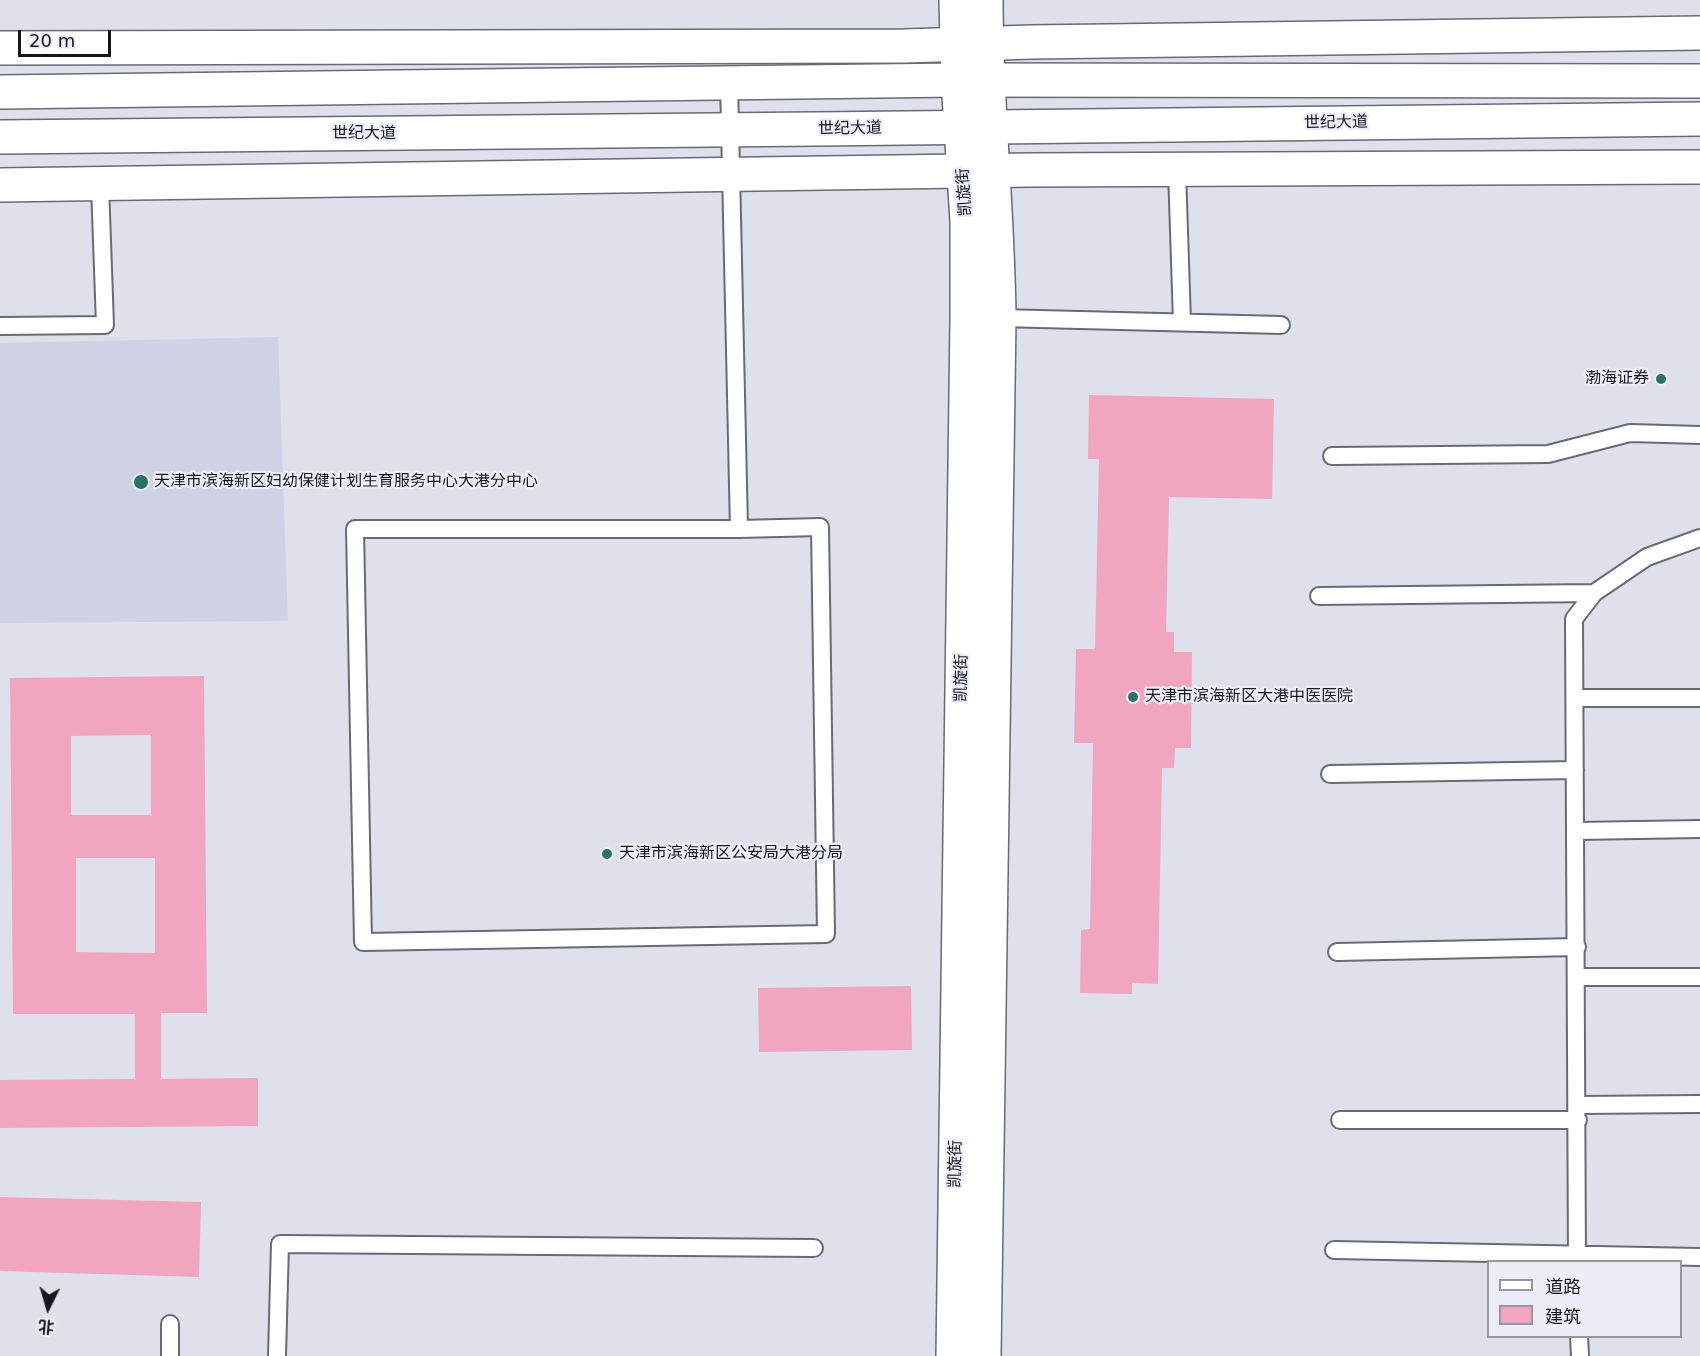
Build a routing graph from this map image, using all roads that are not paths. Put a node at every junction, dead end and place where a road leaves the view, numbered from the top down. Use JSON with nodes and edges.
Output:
{"nodes":[{"id":1,"x":956,"y":0,"type":"edge"},
{"id":2,"x":986,"y":0,"type":"edge"},
{"id":3,"x":1700,"y":33,"type":"edge"},
{"id":4,"x":971,"y":44,"type":"junction"},
{"id":5,"x":0,"y":48,"type":"edge"},
{"id":6,"x":973,"y":80,"type":"junction"},
{"id":7,"x":1700,"y":81,"type":"edge"},
{"id":8,"x":729,"y":82,"type":"junction"},
{"id":9,"x":0,"y":92,"type":"edge"},
{"id":10,"x":1700,"y":119,"type":"edge"},
{"id":11,"x":976,"y":126,"type":"junction"},
{"id":12,"x":732,"y":132,"type":"junction"},
{"id":13,"x":0,"y":137,"type":"edge"},
{"id":14,"x":1700,"y":167,"type":"edge"},
{"id":15,"x":1177,"y":170,"type":"junction"},
{"id":16,"x":979,"y":171,"type":"junction"},
{"id":17,"x":732,"y":176,"type":"junction"},
{"id":18,"x":0,"y":185,"type":"edge"},
{"id":19,"x":100,"y":185,"type":"junction"},
{"id":20,"x":999,"y":318,"type":"junction"},
{"id":21,"x":1182,"y":322,"type":"junction"},
{"id":22,"x":1281,"y":325,"type":"dead end"},
{"id":23,"x":0,"y":326,"type":"edge"},
{"id":24,"x":1700,"y":435,"type":"edge"},
{"id":25,"x":1332,"y":456,"type":"dead end"},
{"id":26,"x":740,"y":529,"type":"junction"},
{"id":27,"x":1700,"y":538,"type":"edge"},
{"id":28,"x":1594,"y":592,"type":"junction"},
{"id":29,"x":1319,"y":596,"type":"dead end"},
{"id":30,"x":1575,"y":698,"type":"junction"},
{"id":31,"x":1700,"y":698,"type":"edge"},
{"id":32,"x":1575,"y":770,"type":"junction"},
{"id":33,"x":1330,"y":774,"type":"dead end"},
{"id":34,"x":1700,"y":829,"type":"edge"},
{"id":35,"x":1576,"y":831,"type":"junction"},
{"id":36,"x":1577,"y":947,"type":"junction"},
{"id":37,"x":1337,"y":952,"type":"dead end"},
{"id":38,"x":1577,"y":977,"type":"junction"},
{"id":39,"x":1700,"y":977,"type":"edge"},
{"id":40,"x":1700,"y":1104,"type":"edge"},
{"id":41,"x":1578,"y":1112,"type":"junction"},
{"id":42,"x":1340,"y":1120,"type":"dead end"},
{"id":43,"x":813,"y":1248,"type":"dead end"},
{"id":44,"x":1334,"y":1250,"type":"dead end"},
{"id":45,"x":1700,"y":1257,"type":"edge"},
{"id":46,"x":1577,"y":1258,"type":"edge"},
{"id":47,"x":170,"y":1324,"type":"dead end"},
{"id":48,"x":1579,"y":1338,"type":"edge"},
{"id":49,"x":170,"y":1356,"type":"edge"},
{"id":50,"x":278,"y":1356,"type":"edge"},
{"id":51,"x":953,"y":1356,"type":"edge"},
{"id":52,"x":984,"y":1356,"type":"edge"},
{"id":53,"x":1580,"y":1356,"type":"edge"}],
"edges":[{"from":1,"to":4,"type":"main road","name":"凯旋街"},
{"from":2,"to":4,"type":"main road","name":"凯旋街"},
{"from":3,"to":4,"type":"main road"},
{"from":4,"to":5,"type":"main road"},
{"from":4,"to":6,"type":"main road","name":"凯旋街"},
{"from":6,"to":7,"type":"main road"},
{"from":6,"to":8,"type":"main road"},
{"from":6,"to":11,"type":"main road","name":"凯旋街"},
{"from":8,"to":9,"type":"main road"},
{"from":8,"to":12,"type":"lane"},
{"from":10,"to":11,"type":"main road","name":"世纪大道"},
{"from":11,"to":12,"type":"main road","name":"世纪大道"},
{"from":11,"to":16,"type":"main road","name":"凯旋街"},
{"from":12,"to":13,"type":"main road","name":"世纪大道"},
{"from":12,"to":17,"type":"lane"},
{"from":14,"to":15,"type":"main road"},
{"from":15,"to":16,"type":"main road"},
{"from":15,"to":21,"type":"lane"},
{"from":16,"to":17,"type":"main road"},
{"from":16,"to":20,"type":"main road","name":"凯旋街"},
{"from":16,"to":51,"type":"main road","name":"凯旋街"},
{"from":17,"to":19,"type":"main road"},
{"from":17,"to":26,"type":"lane"},
{"from":18,"to":19,"type":"main road"},
{"from":19,"to":23,"type":"lane"},
{"from":20,"to":21,"type":"lane"},
{"from":20,"to":52,"type":"main road","name":"凯旋街"},
{"from":21,"to":22,"type":"lane"},
{"from":24,"to":25,"type":"lane"},
{"from":26,"to":26,"type":"lane"},
{"from":27,"to":28,"type":"lane"},
{"from":28,"to":29,"type":"lane"},
{"from":28,"to":30,"type":"lane"},
{"from":30,"to":31,"type":"lane"},
{"from":30,"to":32,"type":"lane"},
{"from":32,"to":33,"type":"lane"},
{"from":32,"to":35,"type":"lane"},
{"from":34,"to":35,"type":"lane"},
{"from":35,"to":36,"type":"lane"},
{"from":36,"to":37,"type":"lane"},
{"from":36,"to":38,"type":"lane"},
{"from":38,"to":39,"type":"lane"},
{"from":38,"to":41,"type":"lane"},
{"from":40,"to":41,"type":"lane"},
{"from":41,"to":42,"type":"lane"},
{"from":41,"to":46,"type":"lane"},
{"from":43,"to":50,"type":"lane"},
{"from":44,"to":46,"type":"lane"},
{"from":45,"to":46,"type":"lane"},
{"from":47,"to":49,"type":"lane"},
{"from":48,"to":53,"type":"lane"}]}
